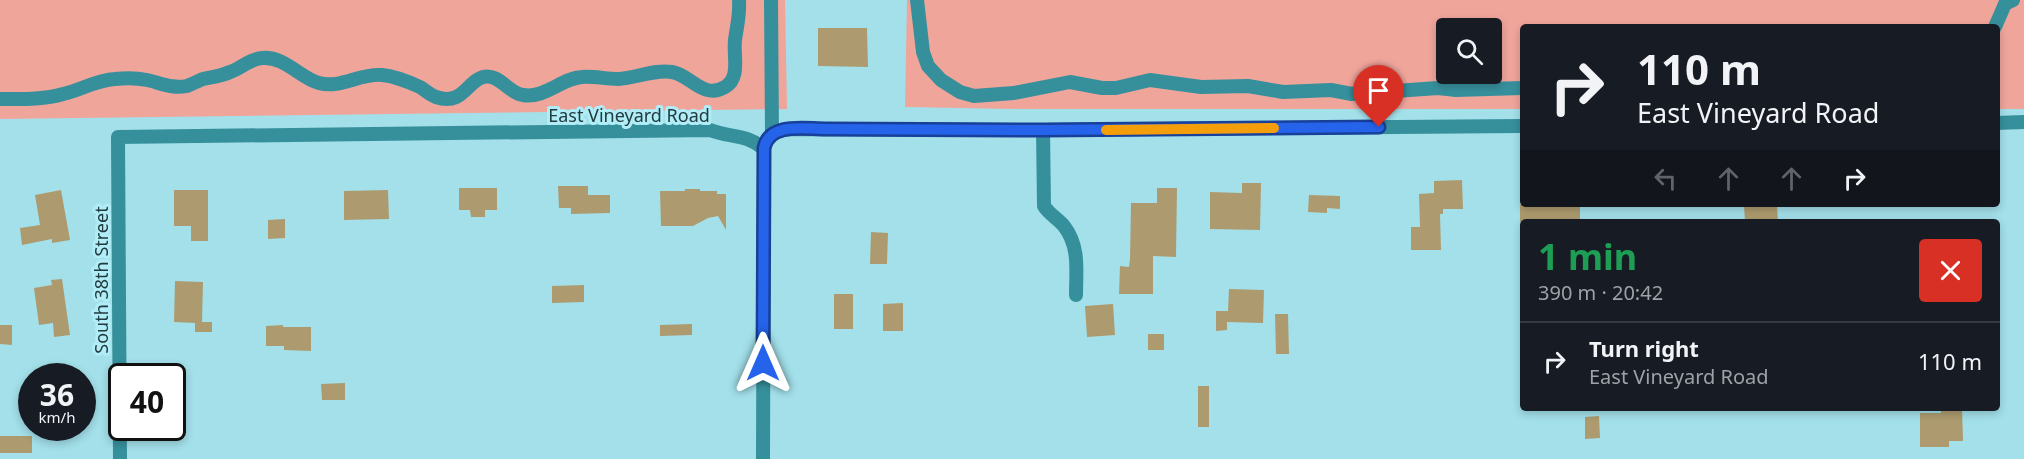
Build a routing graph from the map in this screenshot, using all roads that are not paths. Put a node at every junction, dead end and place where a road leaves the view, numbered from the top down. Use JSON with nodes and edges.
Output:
{"nodes":[{"id":1,"x":739,"y":0,"type":"edge"},
{"id":2,"x":771,"y":0,"type":"edge"},
{"id":3,"x":917,"y":0,"type":"edge"},
{"id":4,"x":2013,"y":0,"type":"edge"},
{"id":5,"x":1996,"y":24,"type":"edge"},
{"id":6,"x":1520,"y":88,"type":"edge"},
{"id":7,"x":0,"y":99,"type":"edge"},
{"id":8,"x":2000,"y":123,"type":"edge"},
{"id":9,"x":2024,"y":123,"type":"edge"},
{"id":10,"x":1520,"y":126,"type":"edge"},
{"id":11,"x":1043,"y":130,"type":"junction"},
{"id":12,"x":772,"y":135,"type":"junction"},
{"id":13,"x":118,"y":137,"type":"joint"},
{"id":14,"x":764,"y":148,"type":"junction"},
{"id":15,"x":1076,"y":295,"type":"dead end"},
{"id":16,"x":120,"y":459,"type":"edge"},
{"id":17,"x":763,"y":459,"type":"edge"}],
"edges":[{"from":1,"to":7,"type":"street"},
{"from":2,"to":12,"type":"street"},
{"from":3,"to":6,"type":"street"},
{"from":4,"to":5,"type":"street"},
{"from":8,"to":9,"type":"street"},
{"from":10,"to":11,"type":"street"},
{"from":11,"to":12,"type":"street"},
{"from":11,"to":15,"type":"street"},
{"from":12,"to":14,"type":"street"},
{"from":13,"to":14,"type":"street","name":"East Vineyard Road"},
{"from":13,"to":16,"type":"street","name":"South 38th Street"},
{"from":14,"to":17,"type":"street"}]}
